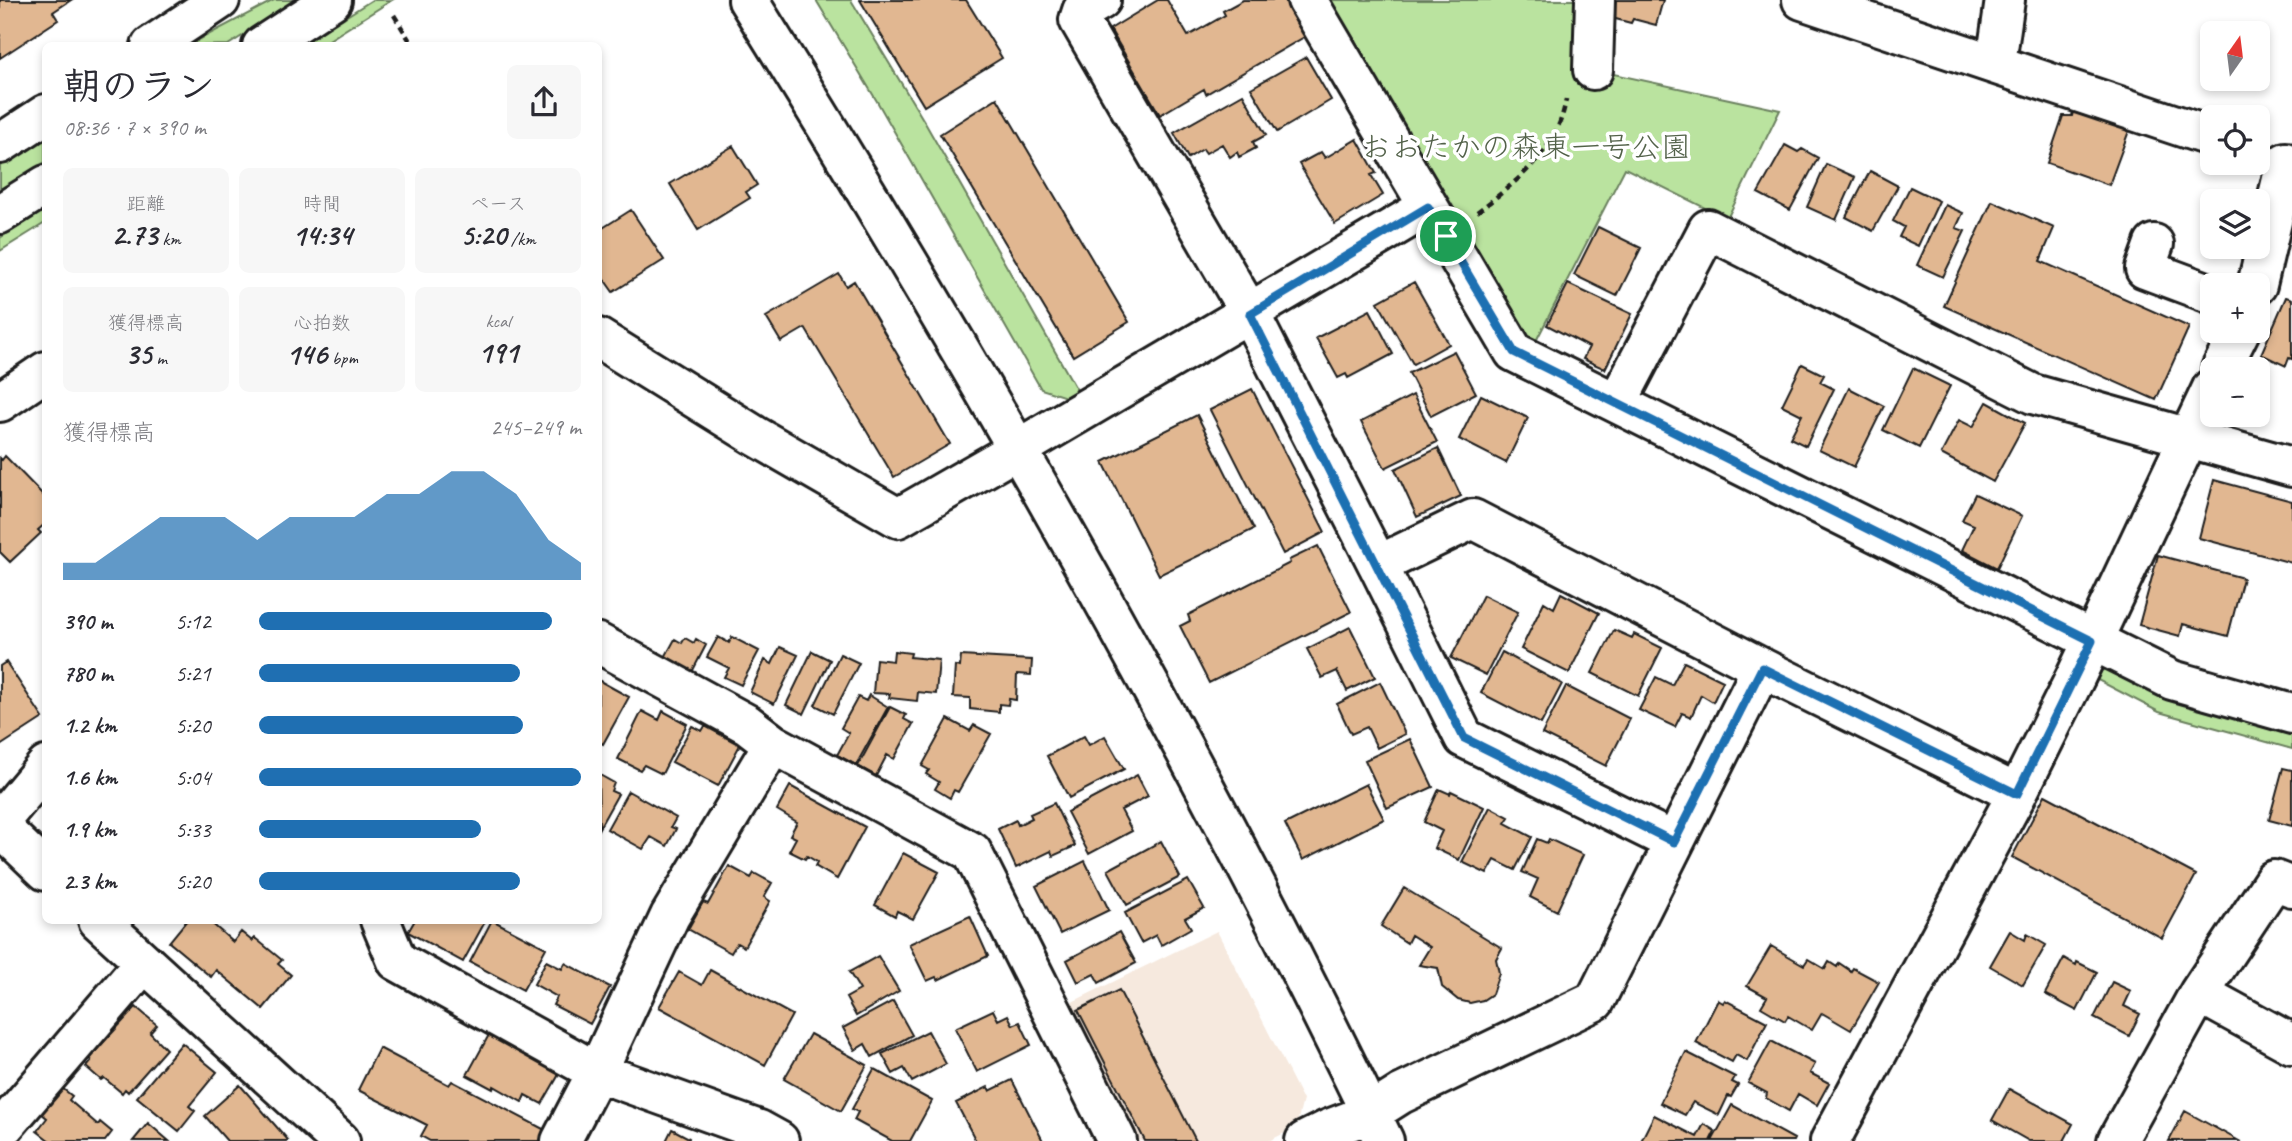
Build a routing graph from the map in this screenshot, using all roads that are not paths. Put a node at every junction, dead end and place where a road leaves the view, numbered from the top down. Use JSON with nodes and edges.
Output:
{"nodes":[{"id":1,"x":220,"y":0,"type":"edge"},
{"id":2,"x":332,"y":0,"type":"edge"},
{"id":3,"x":748,"y":0,"type":"edge"},
{"id":4,"x":1101,"y":0,"type":"edge"},
{"id":5,"x":1307,"y":0,"type":"edge"},
{"id":6,"x":1595,"y":0,"type":"edge"},
{"id":7,"x":1802,"y":0,"type":"edge"},
{"id":8,"x":2004,"y":0,"type":"edge"},
{"id":9,"x":156,"y":42,"type":"edge"},
{"id":10,"x":268,"y":42,"type":"edge"},
{"id":11,"x":1996,"y":63,"type":"junction"},
{"id":12,"x":1580,"y":83,"type":"road end"},
{"id":13,"x":42,"y":117,"type":"edge"},
{"id":14,"x":2200,"y":133,"type":"edge"},
{"id":15,"x":0,"y":144,"type":"edge"},
{"id":16,"x":2279,"y":159,"type":"edge"},
{"id":17,"x":42,"y":187,"type":"edge"},
{"id":18,"x":1428,"y":207,"type":"junction"},
{"id":19,"x":0,"y":214,"type":"edge"},
{"id":20,"x":2154,"y":244,"type":"dead end"},
{"id":21,"x":2259,"y":273,"type":"edge"},
{"id":22,"x":2200,"y":290,"type":"edge"},
{"id":23,"x":1250,"y":314,"type":"junction"},
{"id":24,"x":602,"y":340,"type":"edge"},
{"id":25,"x":42,"y":374,"type":"edge"},
{"id":26,"x":0,"y":402,"type":"edge"},
{"id":27,"x":1618,"y":403,"type":"junction"},
{"id":28,"x":2200,"y":412,"type":"edge"},
{"id":29,"x":2188,"y":437,"type":"junction"},
{"id":30,"x":1018,"y":449,"type":"junction"},
{"id":31,"x":2292,"y":467,"type":"edge"},
{"id":32,"x":1378,"y":565,"type":"junction"},
{"id":33,"x":2092,"y":641,"type":"junction"},
{"id":34,"x":602,"y":645,"type":"edge"},
{"id":35,"x":1762,"y":668,"type":"junction"},
{"id":36,"x":2292,"y":714,"type":"edge"},
{"id":37,"x":773,"y":744,"type":"junction"},
{"id":38,"x":42,"y":771,"type":"edge"},
{"id":39,"x":2017,"y":794,"type":"junction"},
{"id":40,"x":0,"y":821,"type":"edge"},
{"id":41,"x":0,"y":827,"type":"edge"},
{"id":42,"x":1674,"y":842,"type":"junction"},
{"id":43,"x":42,"y":867,"type":"edge"},
{"id":44,"x":2292,"y":887,"type":"edge"},
{"id":45,"x":102,"y":924,"type":"edge"},
{"id":46,"x":382,"y":924,"type":"edge"},
{"id":47,"x":143,"y":964,"type":"junction"},
{"id":48,"x":2199,"y":993,"type":"junction"},
{"id":49,"x":2292,"y":1044,"type":"edge"},
{"id":50,"x":597,"y":1072,"type":"junction"},
{"id":51,"x":1377,"y":1127,"type":"edge"},
{"id":52,"x":0,"y":1131,"type":"edge"},
{"id":53,"x":340,"y":1141,"type":"edge"},
{"id":54,"x":561,"y":1141,"type":"edge"},
{"id":55,"x":779,"y":1141,"type":"edge"},
{"id":56,"x":1117,"y":1141,"type":"edge"},
{"id":57,"x":1305,"y":1141,"type":"edge"},
{"id":58,"x":1830,"y":1141,"type":"edge"},
{"id":59,"x":2117,"y":1141,"type":"edge"}],
"edges":[{"from":1,"to":9,"type":"street"},
{"from":2,"to":10,"type":"street"},
{"from":3,"to":30,"type":"street"},
{"from":4,"to":23,"type":"street"},
{"from":5,"to":18,"type":"street"},
{"from":6,"to":12,"type":"street"},
{"from":7,"to":11,"type":"street"},
{"from":8,"to":11,"type":"street"},
{"from":11,"to":14,"type":"street"},
{"from":13,"to":15,"type":"street"},
{"from":16,"to":21,"type":"street"},
{"from":17,"to":19,"type":"street"},
{"from":18,"to":23,"type":"street"},
{"from":18,"to":27,"type":"street"},
{"from":20,"to":22,"type":"street"},
{"from":23,"to":30,"type":"street"},
{"from":23,"to":32,"type":"street"},
{"from":24,"to":30,"type":"street"},
{"from":25,"to":26,"type":"street"},
{"from":27,"to":29,"type":"street"},
{"from":27,"to":33,"type":"street"},
{"from":28,"to":29,"type":"street"},
{"from":29,"to":31,"type":"street"},
{"from":29,"to":33,"type":"street"},
{"from":30,"to":51,"type":"street"},
{"from":32,"to":35,"type":"street"},
{"from":32,"to":42,"type":"street"},
{"from":33,"to":36,"type":"street"},
{"from":33,"to":39,"type":"street"},
{"from":34,"to":37,"type":"street"},
{"from":35,"to":39,"type":"street"},
{"from":35,"to":42,"type":"street"},
{"from":37,"to":50,"type":"street"},
{"from":37,"to":56,"type":"street"},
{"from":38,"to":40,"type":"street"},
{"from":39,"to":58,"type":"street"},
{"from":41,"to":43,"type":"street"},
{"from":42,"to":51,"type":"street"},
{"from":44,"to":48,"type":"street"},
{"from":45,"to":47,"type":"street"},
{"from":46,"to":50,"type":"street"},
{"from":47,"to":52,"type":"street"},
{"from":47,"to":53,"type":"street"},
{"from":48,"to":49,"type":"street"},
{"from":48,"to":59,"type":"street"},
{"from":50,"to":54,"type":"street"},
{"from":50,"to":55,"type":"street"},
{"from":51,"to":57,"type":"street"}]}
